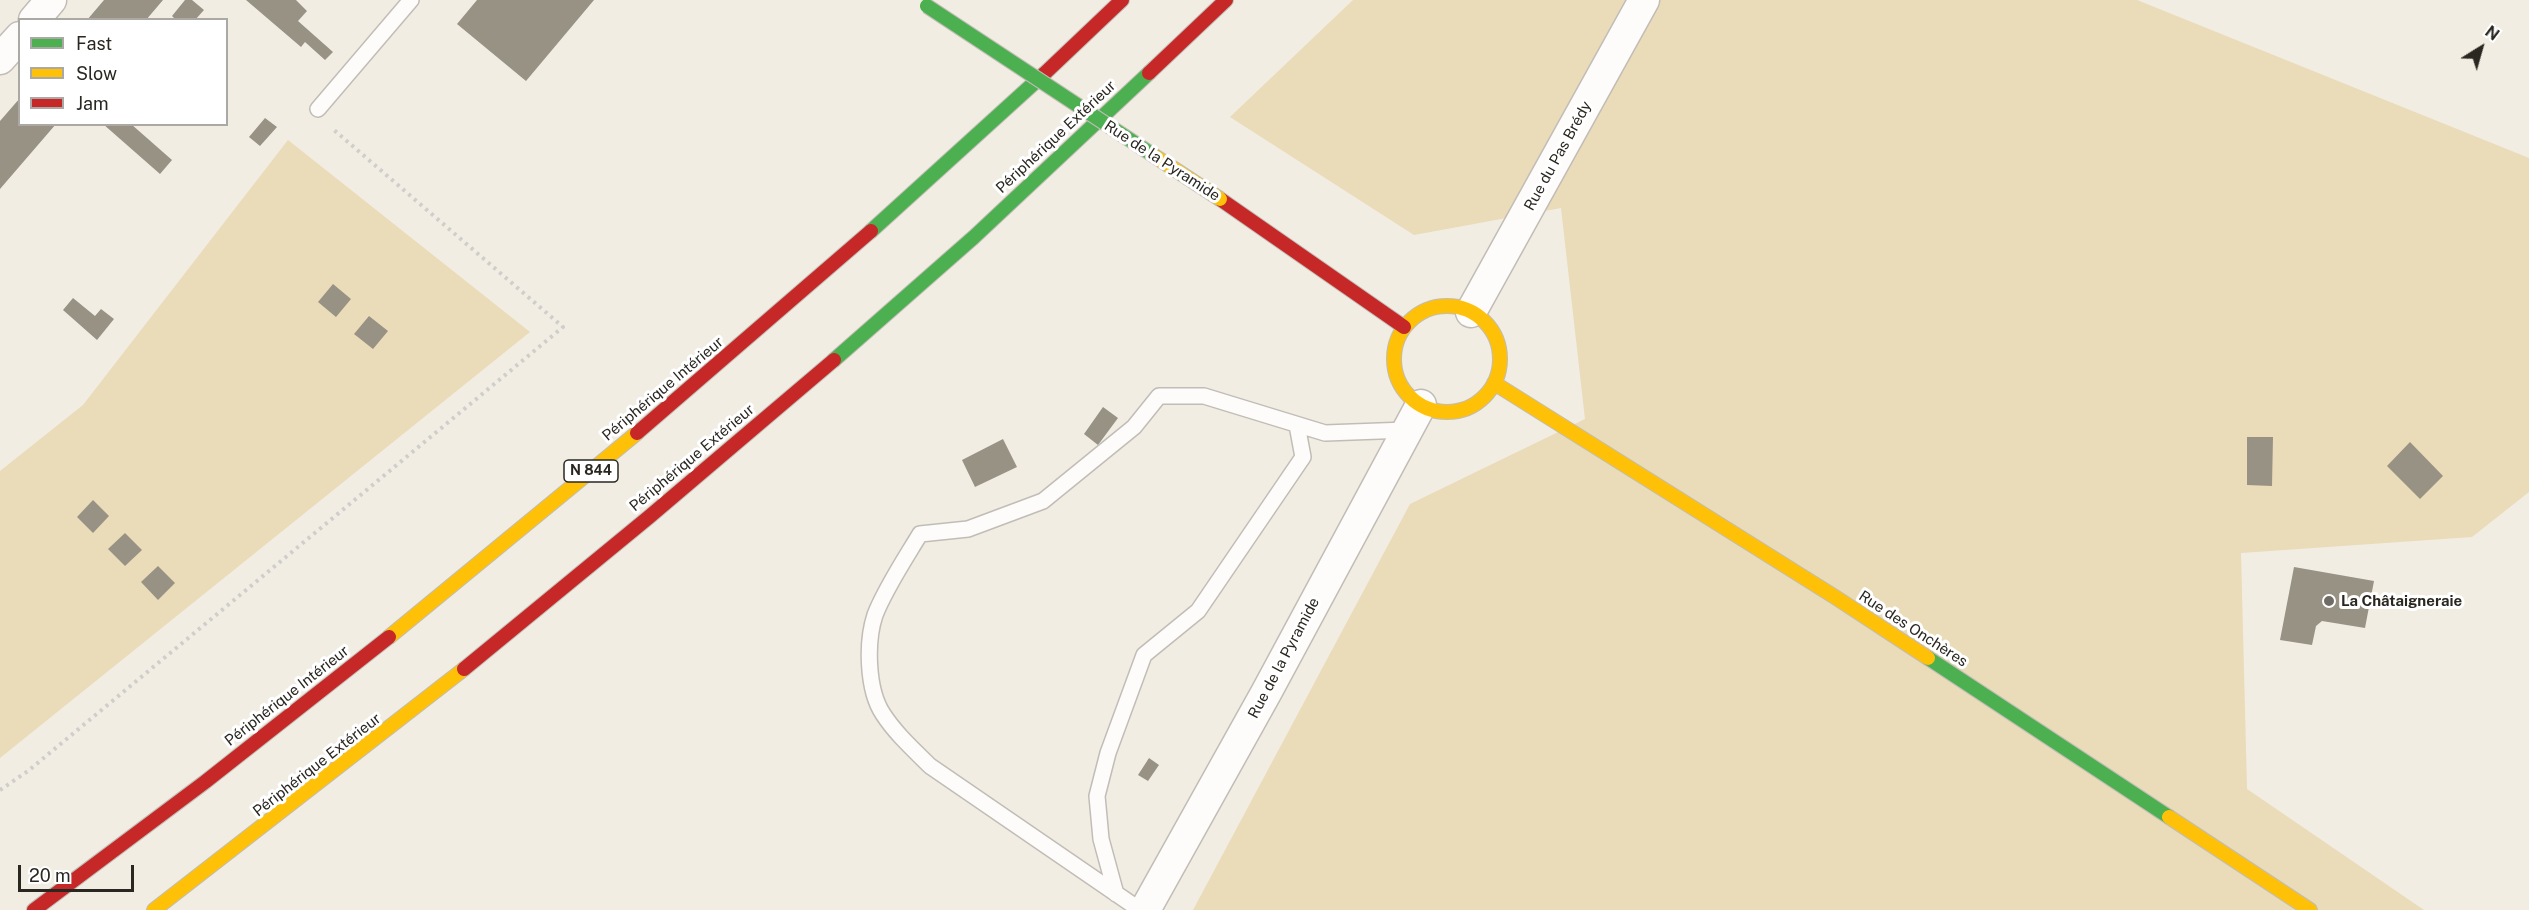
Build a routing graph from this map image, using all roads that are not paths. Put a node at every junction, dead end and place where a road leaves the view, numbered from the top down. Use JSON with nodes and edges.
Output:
{"nodes":[{"id":1,"x":51,"y":0,"type":"edge"},
{"id":2,"x":411,"y":0,"type":"edge"},
{"id":3,"x":1122,"y":0,"type":"edge"},
{"id":4,"x":1226,"y":0,"type":"edge"},
{"id":5,"x":1644,"y":0,"type":"edge"},
{"id":6,"x":922,"y":3,"type":"edge"},
{"id":7,"x":36,"y":18,"type":"edge"},
{"id":8,"x":18,"y":38,"type":"edge"},
{"id":9,"x":0,"y":59,"type":"edge"},
{"id":10,"x":318,"y":109,"type":"road end"},
{"id":11,"x":1472,"y":312,"type":"junction"},
{"id":12,"x":1404,"y":327,"type":"junction"},
{"id":13,"x":1494,"y":383,"type":"junction"},
{"id":14,"x":1421,"y":405,"type":"junction"},
{"id":15,"x":1297,"y":425,"type":"junction"},
{"id":16,"x":1407,"y":430,"type":"junction"},
{"id":17,"x":1116,"y":894,"type":"junction"},
{"id":18,"x":34,"y":910,"type":"edge"},
{"id":19,"x":154,"y":910,"type":"edge"},
{"id":20,"x":1140,"y":910,"type":"edge"},
{"id":21,"x":1145,"y":910,"type":"edge"},
{"id":22,"x":2310,"y":910,"type":"edge"}],
"edges":[{"from":1,"to":7,"type":"street"},
{"from":2,"to":10,"type":"lane"},
{"from":3,"to":18,"type":"main road","name":"Périphérique Intérieur","number":"N 844"},
{"from":4,"to":19,"type":"main road","name":"Périphérique Extérieur"},
{"from":5,"to":11,"type":"street","name":"Rue du Pas Brédy"},
{"from":6,"to":12,"type":"main road","name":"Rue de la Pyramide","bridge":true},
{"from":8,"to":9,"type":"street"},
{"from":11,"to":12,"type":"main road"},
{"from":11,"to":13,"type":"main road"},
{"from":12,"to":14,"type":"main road"},
{"from":13,"to":14,"type":"main road"},
{"from":13,"to":22,"type":"main road","name":"Rue des Onchères"},
{"from":14,"to":16,"type":"street","name":"Rue de la Pyramide"},
{"from":15,"to":16,"type":"lane"},
{"from":15,"to":17,"type":"lane"},
{"from":15,"to":17,"type":"lane"},
{"from":16,"to":21,"type":"street","name":"Rue de la Pyramide"},
{"from":17,"to":20,"type":"lane"}]}
